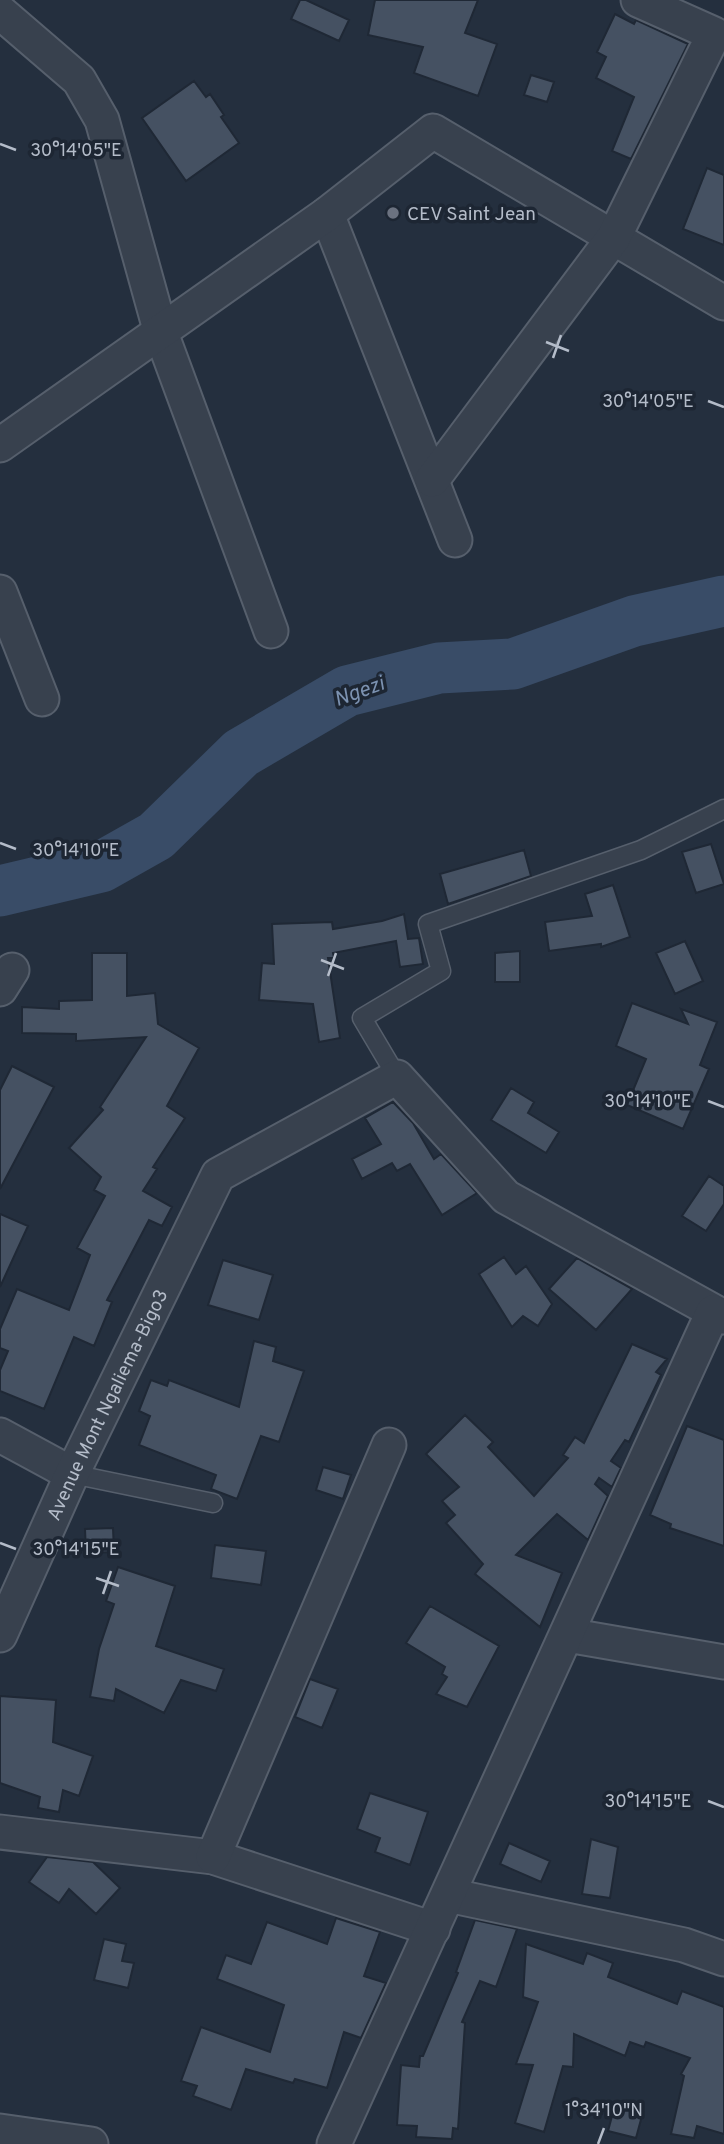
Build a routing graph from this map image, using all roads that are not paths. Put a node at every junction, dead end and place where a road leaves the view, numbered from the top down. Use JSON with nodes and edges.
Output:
{"nodes":[{"id":1,"x":638,"y":0,"type":"edge"},
{"id":2,"x":0,"y":12,"type":"edge"},
{"id":3,"x":327,"y":214,"type":"junction"},
{"id":4,"x":614,"y":237,"type":"junction"},
{"id":5,"x":724,"y":303,"type":"edge"},
{"id":6,"x":161,"y":333,"type":"junction"},
{"id":7,"x":0,"y":445,"type":"edge"},
{"id":8,"x":432,"y":480,"type":"junction"},
{"id":9,"x":455,"y":540,"type":"dead end"},
{"id":10,"x":0,"y":592,"type":"edge"},
{"id":11,"x":271,"y":631,"type":"dead end"},
{"id":12,"x":42,"y":699,"type":"dead end"},
{"id":13,"x":724,"y":809,"type":"edge"},
{"id":14,"x":397,"y":1077,"type":"junction"},
{"id":15,"x":719,"y":1315,"type":"edge"},
{"id":16,"x":0,"y":1435,"type":"edge"},
{"id":17,"x":389,"y":1445,"type":"dead end"},
{"id":18,"x":72,"y":1474,"type":"junction"},
{"id":19,"x":213,"y":1503,"type":"dead end"},
{"id":20,"x":0,"y":1635,"type":"edge"},
{"id":21,"x":567,"y":1635,"type":"junction"},
{"id":22,"x":724,"y":1662,"type":"edge"},
{"id":23,"x":0,"y":1832,"type":"edge"},
{"id":24,"x":213,"y":1857,"type":"junction"},
{"id":25,"x":448,"y":1895,"type":"junction"},
{"id":26,"x":433,"y":1929,"type":"junction"},
{"id":27,"x":724,"y":1959,"type":"edge"},
{"id":28,"x":0,"y":2131,"type":"edge"},
{"id":29,"x":91,"y":2144,"type":"edge"},
{"id":30,"x":334,"y":2144,"type":"edge"}],
"edges":[{"from":1,"to":4,"type":"street"},
{"from":2,"to":6,"type":"street"},
{"from":3,"to":4,"type":"street"},
{"from":3,"to":6,"type":"street"},
{"from":3,"to":8,"type":"street"},
{"from":4,"to":5,"type":"street"},
{"from":4,"to":8,"type":"street"},
{"from":6,"to":7,"type":"street"},
{"from":6,"to":11,"type":"street"},
{"from":8,"to":9,"type":"street"},
{"from":10,"to":12,"type":"street"},
{"from":13,"to":14,"type":"lane"},
{"from":14,"to":15,"type":"street"},
{"from":14,"to":18,"type":"street","name":"Avenue Mont Ngaliema-Bigo3"},
{"from":15,"to":21,"type":"street"},
{"from":16,"to":18,"type":"street"},
{"from":17,"to":24,"type":"street"},
{"from":18,"to":19,"type":"lane"},
{"from":18,"to":20,"type":"street","name":"Avenue Mont Ngaliema-Bigo3"},
{"from":21,"to":22,"type":"street"},
{"from":21,"to":25,"type":"street"},
{"from":23,"to":24,"type":"street"},
{"from":24,"to":26,"type":"street"},
{"from":25,"to":26,"type":"street"},
{"from":25,"to":27,"type":"street"},
{"from":26,"to":30,"type":"street"},
{"from":28,"to":29,"type":"street"}]}
